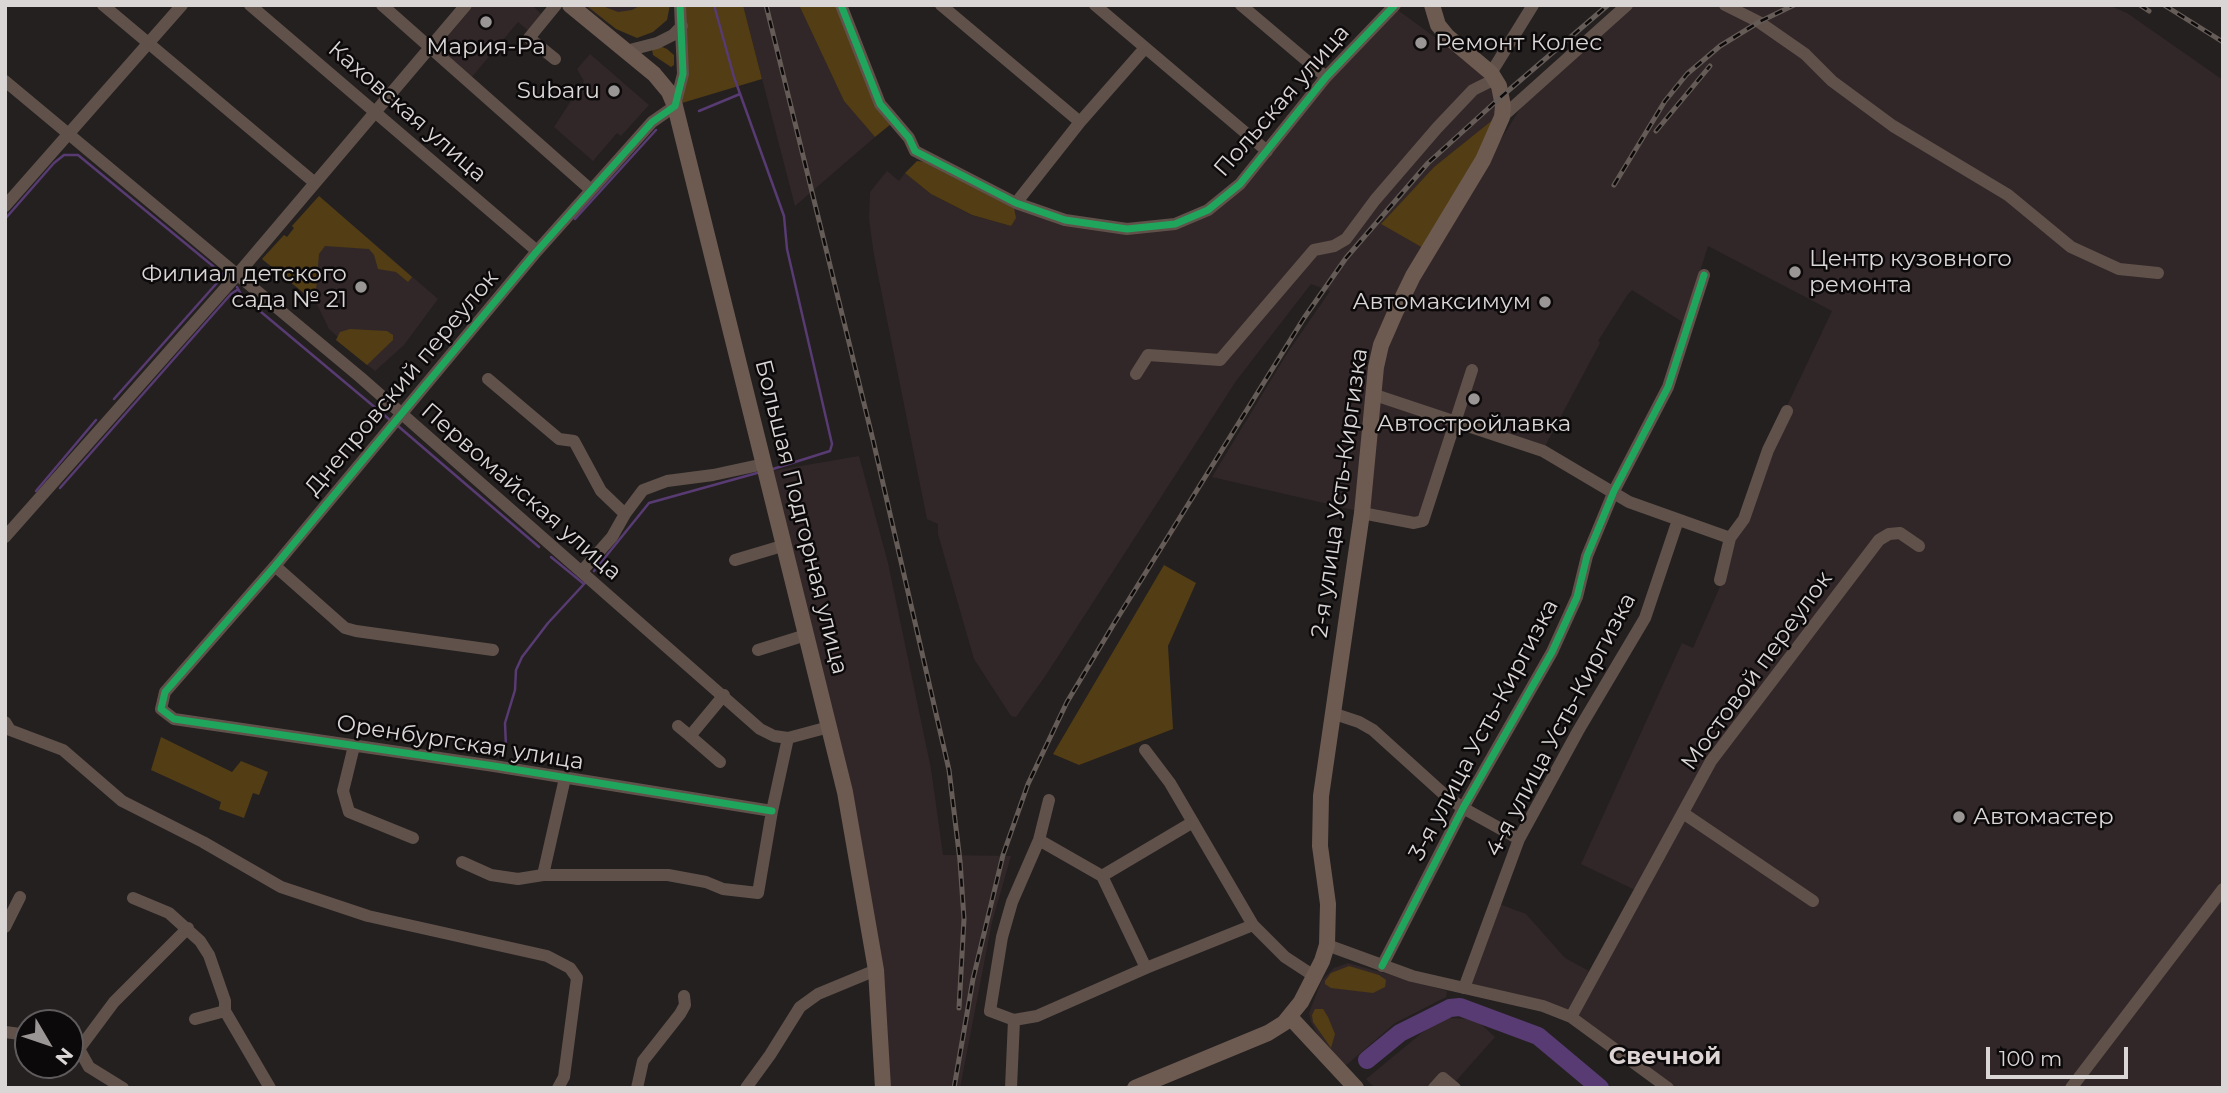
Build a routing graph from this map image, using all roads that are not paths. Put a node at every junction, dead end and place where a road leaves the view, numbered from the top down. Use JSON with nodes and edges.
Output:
{"nodes":[{"id":1,"x":103,"y":5,"type":"edge"},
{"id":2,"x":182,"y":5,"type":"edge"},
{"id":3,"x":250,"y":5,"type":"edge"},
{"id":4,"x":382,"y":5,"type":"edge"},
{"id":5,"x":466,"y":5,"type":"edge"},
{"id":6,"x":556,"y":5,"type":"edge"},
{"id":7,"x":570,"y":5,"type":"edge"},
{"id":8,"x":680,"y":5,"type":"edge"},
{"id":9,"x":841,"y":5,"type":"edge"},
{"id":10,"x":941,"y":5,"type":"edge"},
{"id":11,"x":1095,"y":5,"type":"edge"},
{"id":12,"x":1241,"y":5,"type":"edge"},
{"id":13,"x":1395,"y":5,"type":"edge"},
{"id":14,"x":1432,"y":5,"type":"edge"},
{"id":15,"x":1533,"y":5,"type":"edge"},
{"id":16,"x":1627,"y":5,"type":"edge"},
{"id":17,"x":1725,"y":5,"type":"edge"},
{"id":18,"x":682,"y":26,"type":"junction"},
{"id":19,"x":150,"y":44,"type":"junction"},
{"id":20,"x":431,"y":46,"type":"junction"},
{"id":21,"x":1145,"y":48,"type":"junction"},
{"id":22,"x":626,"y":51,"type":"junction"},
{"id":23,"x":555,"y":60,"type":"dead end"},
{"id":24,"x":1493,"y":76,"type":"junction"},
{"id":25,"x":1326,"y":77,"type":"junction"},
{"id":26,"x":5,"y":81,"type":"edge"},
{"id":27,"x":675,"y":106,"type":"junction"},
{"id":28,"x":376,"y":113,"type":"junction"},
{"id":29,"x":1502,"y":117,"type":"junction"},
{"id":30,"x":1080,"y":122,"type":"junction"},
{"id":31,"x":69,"y":134,"type":"junction"},
{"id":32,"x":1268,"y":151,"type":"junction"},
{"id":33,"x":315,"y":183,"type":"junction"},
{"id":34,"x":591,"y":190,"type":"junction"},
{"id":35,"x":1016,"y":203,"type":"junction"},
{"id":36,"x":5,"y":206,"type":"edge"},
{"id":37,"x":537,"y":251,"type":"junction"},
{"id":38,"x":2158,"y":273,"type":"dead end"},
{"id":39,"x":237,"y":275,"type":"junction"},
{"id":40,"x":1703,"y":275,"type":"dead end"},
{"id":41,"x":1472,"y":370,"type":"dead end"},
{"id":42,"x":1136,"y":374,"type":"dead end"},
{"id":43,"x":488,"y":379,"type":"dead end"},
{"id":44,"x":1372,"y":394,"type":"junction"},
{"id":45,"x":1787,"y":411,"type":"dead end"},
{"id":46,"x":399,"y":414,"type":"junction"},
{"id":47,"x":1455,"y":420,"type":"junction"},
{"id":48,"x":764,"y":464,"type":"junction"},
{"id":49,"x":1614,"y":491,"type":"junction"},
{"id":50,"x":1362,"y":513,"type":"junction"},
{"id":51,"x":625,"y":514,"type":"junction"},
{"id":52,"x":1678,"y":520,"type":"junction"},
{"id":53,"x":5,"y":537,"type":"edge"},
{"id":54,"x":1730,"y":538,"type":"junction"},
{"id":55,"x":782,"y":546,"type":"junction"},
{"id":56,"x":1919,"y":546,"type":"dead end"},
{"id":57,"x":735,"y":560,"type":"dead end"},
{"id":58,"x":275,"y":566,"type":"junction"},
{"id":59,"x":582,"y":571,"type":"junction"},
{"id":60,"x":1720,"y":580,"type":"dead end"},
{"id":61,"x":806,"y":635,"type":"junction"},
{"id":62,"x":493,"y":650,"type":"dead end"},
{"id":63,"x":758,"y":650,"type":"dead end"},
{"id":64,"x":165,"y":692,"type":"joint"},
{"id":65,"x":724,"y":695,"type":"junction"},
{"id":66,"x":1332,"y":713,"type":"junction"},
{"id":67,"x":8,"y":726,"type":"edge"},
{"id":68,"x":678,"y":726,"type":"dead end"},
{"id":69,"x":829,"y":727,"type":"junction"},
{"id":70,"x":691,"y":736,"type":"junction"},
{"id":71,"x":788,"y":738,"type":"junction"},
{"id":72,"x":354,"y":746,"type":"junction"},
{"id":73,"x":1145,"y":750,"type":"dead end"},
{"id":74,"x":720,"y":762,"type":"dead end"},
{"id":75,"x":565,"y":778,"type":"junction"},
{"id":76,"x":1049,"y":800,"type":"dead end"},
{"id":77,"x":1463,"y":808,"type":"junction"},
{"id":78,"x":772,"y":811,"type":"junction"},
{"id":79,"x":1683,"y":813,"type":"junction"},
{"id":80,"x":1193,"y":822,"type":"junction"},
{"id":81,"x":413,"y":838,"type":"dead end"},
{"id":82,"x":1519,"y":839,"type":"junction"},
{"id":83,"x":1039,"y":840,"type":"junction"},
{"id":84,"x":462,"y":862,"type":"dead end"},
{"id":85,"x":542,"y":875,"type":"junction"},
{"id":86,"x":1102,"y":876,"type":"junction"},
{"id":87,"x":2223,"y":889,"type":"edge"},
{"id":88,"x":20,"y":897,"type":"dead end"},
{"id":89,"x":133,"y":898,"type":"dead end"},
{"id":90,"x":1813,"y":901,"type":"dead end"},
{"id":91,"x":1253,"y":925,"type":"junction"},
{"id":92,"x":5,"y":927,"type":"edge"},
{"id":93,"x":188,"y":928,"type":"junction"},
{"id":94,"x":1327,"y":945,"type":"junction"},
{"id":95,"x":1382,"y":965,"type":"junction"},
{"id":96,"x":1146,"y":968,"type":"junction"},
{"id":97,"x":876,"y":970,"type":"junction"},
{"id":98,"x":1314,"y":976,"type":"junction"},
{"id":99,"x":1464,"y":988,"type":"junction"},
{"id":100,"x":684,"y":996,"type":"dead end"},
{"id":101,"x":225,"y":1010,"type":"junction"},
{"id":102,"x":1290,"y":1017,"type":"junction"},
{"id":103,"x":1571,"y":1017,"type":"junction"},
{"id":104,"x":195,"y":1019,"type":"dead end"},
{"id":105,"x":1014,"y":1020,"type":"junction"},
{"id":106,"x":84,"y":1035,"type":"edge"},
{"id":107,"x":84,"y":1060,"type":"edge"},
{"id":108,"x":123,"y":1088,"type":"edge"},
{"id":109,"x":270,"y":1088,"type":"edge"},
{"id":110,"x":558,"y":1088,"type":"edge"},
{"id":111,"x":637,"y":1088,"type":"edge"},
{"id":112,"x":746,"y":1088,"type":"edge"},
{"id":113,"x":883,"y":1088,"type":"edge"},
{"id":114,"x":1011,"y":1088,"type":"edge"},
{"id":115,"x":1135,"y":1088,"type":"edge"},
{"id":116,"x":1356,"y":1088,"type":"edge"},
{"id":117,"x":1434,"y":1088,"type":"edge"},
{"id":118,"x":1455,"y":1088,"type":"edge"},
{"id":119,"x":1668,"y":1088,"type":"edge"},
{"id":120,"x":2071,"y":1088,"type":"edge"}],
"edges":[{"from":1,"to":19,"type":"street"},
{"from":2,"to":19,"type":"street"},
{"from":3,"to":28,"type":"street","name":"Каховская улица"},
{"from":4,"to":20,"type":"street"},
{"from":5,"to":20,"type":"street"},
{"from":6,"to":23,"type":"street"},
{"from":7,"to":22,"type":"main road","name":"Большая Подгорная улица"},
{"from":8,"to":18,"type":"street"},
{"from":9,"to":35,"type":"street","name":"Польская улица"},
{"from":10,"to":30,"type":"street"},
{"from":11,"to":21,"type":"street"},
{"from":12,"to":25,"type":"street"},
{"from":13,"to":25,"type":"street","name":"Польская улица"},
{"from":14,"to":24,"type":"main road"},
{"from":15,"to":24,"type":"street"},
{"from":16,"to":29,"type":"street","name":"2-я улица Усть-Киргизка"},
{"from":17,"to":38,"type":"street"},
{"from":18,"to":22,"type":"street"},
{"from":18,"to":27,"type":"street"},
{"from":19,"to":31,"type":"street"},
{"from":19,"to":33,"type":"street"},
{"from":20,"to":28,"type":"street"},
{"from":20,"to":34,"type":"street"},
{"from":21,"to":30,"type":"street"},
{"from":21,"to":32,"type":"street"},
{"from":22,"to":27,"type":"main road","name":"Большая Подгорная улица"},
{"from":24,"to":29,"type":"main road"},
{"from":24,"to":42,"type":"street"},
{"from":25,"to":32,"type":"street","name":"Польская улица"},
{"from":26,"to":31,"type":"street","name":"Первомайская улица"},
{"from":27,"to":34,"type":"street","name":"Днепровский переулок"},
{"from":27,"to":48,"type":"main road","name":"Большая Подгорная улица"},
{"from":28,"to":33,"type":"street"},
{"from":28,"to":37,"type":"street","name":"Каховская улица"},
{"from":29,"to":44,"type":"main road","name":"2-я улица Усть-Киргизка"},
{"from":30,"to":35,"type":"street"},
{"from":31,"to":36,"type":"street"},
{"from":31,"to":39,"type":"street","name":"Первомайская улица"},
{"from":32,"to":35,"type":"street","name":"Польская улица"},
{"from":33,"to":39,"type":"street"},
{"from":34,"to":37,"type":"street","name":"Днепровский переулок"},
{"from":37,"to":46,"type":"street","name":"Днепровский переулок"},
{"from":39,"to":46,"type":"street","name":"Первомайская улица"},
{"from":39,"to":53,"type":"street"},
{"from":40,"to":49,"type":"street","name":"3-я улица Усть-Киргизка"},
{"from":41,"to":47,"type":"street"},
{"from":43,"to":51,"type":"street"},
{"from":44,"to":47,"type":"street"},
{"from":44,"to":50,"type":"main road","name":"2-я улица Усть-Киргизка"},
{"from":45,"to":54,"type":"street"},
{"from":46,"to":58,"type":"street","name":"Днепровский переулок"},
{"from":46,"to":59,"type":"street","name":"Первомайская улица"},
{"from":47,"to":49,"type":"street"},
{"from":47,"to":50,"type":"street"},
{"from":48,"to":51,"type":"street"},
{"from":48,"to":55,"type":"main road","name":"Большая Подгорная улица"},
{"from":49,"to":52,"type":"street"},
{"from":49,"to":77,"type":"street","name":"3-я улица Усть-Киргизка"},
{"from":50,"to":66,"type":"main road","name":"2-я улица Усть-Киргизка"},
{"from":51,"to":59,"type":"street"},
{"from":52,"to":54,"type":"street"},
{"from":52,"to":82,"type":"street","name":"4-я улица Усть-Киргизка"},
{"from":54,"to":60,"type":"street"},
{"from":55,"to":57,"type":"street"},
{"from":55,"to":61,"type":"main road","name":"Большая Подгорная улица"},
{"from":56,"to":79,"type":"street","name":"Мостовой переулок"},
{"from":58,"to":62,"type":"street"},
{"from":58,"to":64,"type":"street","name":"Днепровский переулок"},
{"from":59,"to":65,"type":"street","name":"Первомайская улица"},
{"from":61,"to":63,"type":"street"},
{"from":61,"to":69,"type":"main road","name":"Большая Подгорная улица"},
{"from":64,"to":72,"type":"street","name":"Оренбургская улица"},
{"from":65,"to":70,"type":"street"},
{"from":65,"to":71,"type":"street","name":"Первомайская улица"},
{"from":66,"to":77,"type":"street"},
{"from":66,"to":94,"type":"main road","name":"2-я улица Усть-Киргизка"},
{"from":67,"to":110,"type":"street"},
{"from":68,"to":70,"type":"street"},
{"from":69,"to":71,"type":"street"},
{"from":69,"to":97,"type":"main road","name":"Большая Подгорная улица"},
{"from":70,"to":74,"type":"street"},
{"from":71,"to":78,"type":"street"},
{"from":72,"to":75,"type":"street","name":"Оренбургская улица"},
{"from":72,"to":81,"type":"street"},
{"from":73,"to":80,"type":"street"},
{"from":75,"to":78,"type":"street","name":"Оренбургская улица"},
{"from":75,"to":85,"type":"street"},
{"from":76,"to":83,"type":"street"},
{"from":77,"to":82,"type":"street"},
{"from":77,"to":95,"type":"street","name":"3-я улица Усть-Киргизка"},
{"from":78,"to":85,"type":"street"},
{"from":79,"to":90,"type":"street"},
{"from":79,"to":103,"type":"street","name":"Мостовой переулок"},
{"from":80,"to":86,"type":"street"},
{"from":80,"to":91,"type":"street"},
{"from":82,"to":99,"type":"street","name":"4-я улица Усть-Киргизка"},
{"from":83,"to":86,"type":"street"},
{"from":83,"to":105,"type":"street"},
{"from":84,"to":85,"type":"street"},
{"from":86,"to":96,"type":"street"},
{"from":87,"to":120,"type":"street"},
{"from":88,"to":92,"type":"street"},
{"from":89,"to":93,"type":"street"},
{"from":91,"to":96,"type":"street"},
{"from":91,"to":98,"type":"street"},
{"from":93,"to":101,"type":"street"},
{"from":93,"to":106,"type":"street"},
{"from":94,"to":95,"type":"street"},
{"from":94,"to":98,"type":"main road"},
{"from":95,"to":99,"type":"street"},
{"from":96,"to":105,"type":"street"},
{"from":97,"to":112,"type":"street"},
{"from":97,"to":113,"type":"main road","name":"Большая Подгорная улица"},
{"from":98,"to":102,"type":"main road"},
{"from":99,"to":103,"type":"street"},
{"from":100,"to":111,"type":"street"},
{"from":101,"to":104,"type":"street"},
{"from":101,"to":109,"type":"street"},
{"from":102,"to":115,"type":"main road"},
{"from":102,"to":116,"type":"main road"},
{"from":103,"to":119,"type":"street"},
{"from":105,"to":114,"type":"street"},
{"from":107,"to":108,"type":"street"},
{"from":117,"to":118,"type":"street"}]}
